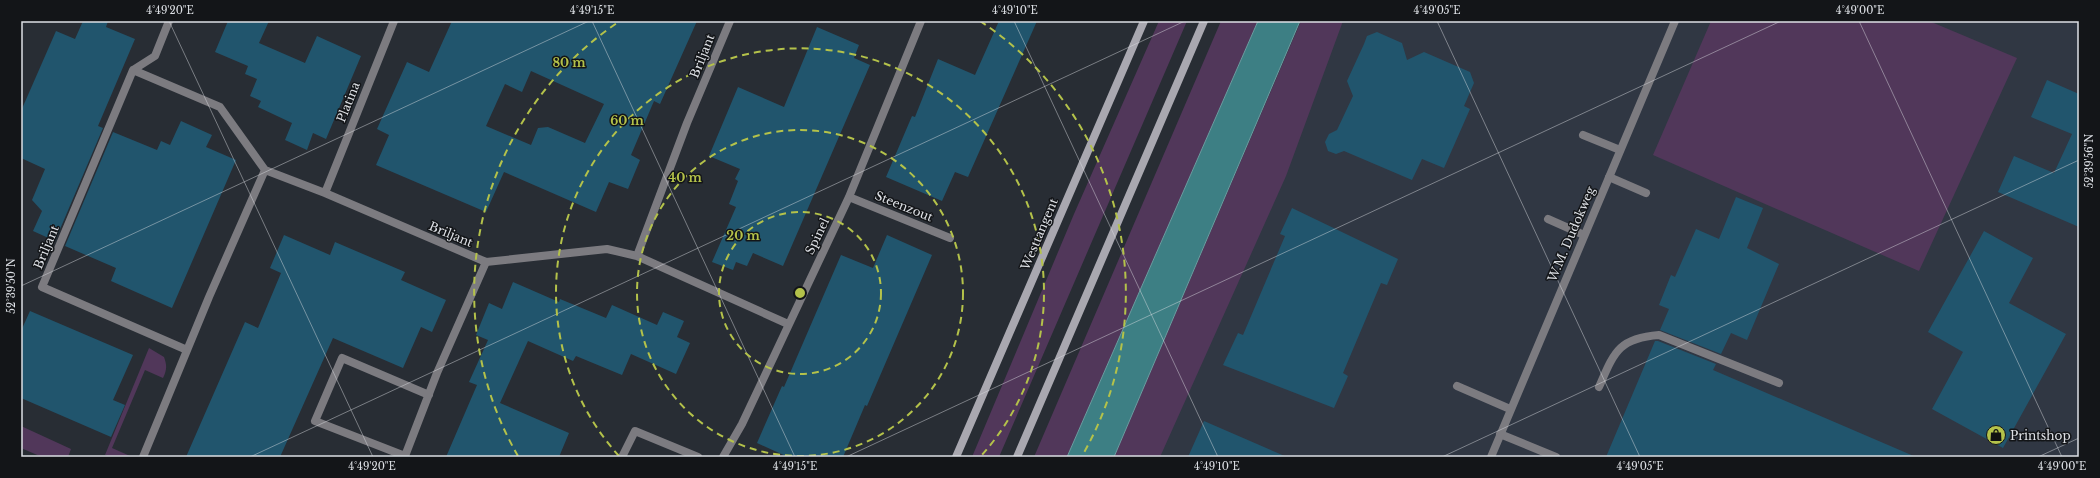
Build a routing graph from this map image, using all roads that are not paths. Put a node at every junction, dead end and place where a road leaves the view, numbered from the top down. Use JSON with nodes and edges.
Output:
{"nodes":[{"id":1,"x":169,"y":21,"type":"edge"},
{"id":2,"x":394,"y":21,"type":"edge"},
{"id":3,"x":730,"y":21,"type":"edge"},
{"id":4,"x":921,"y":21,"type":"edge"},
{"id":5,"x":1144,"y":21,"type":"edge"},
{"id":6,"x":1204,"y":21,"type":"edge"},
{"id":7,"x":1675,"y":21,"type":"edge"},
{"id":8,"x":133,"y":70,"type":"junction"},
{"id":9,"x":1583,"y":135,"type":"dead end"},
{"id":10,"x":1620,"y":150,"type":"junction"},
{"id":11,"x":265,"y":170,"type":"junction"},
{"id":12,"x":1609,"y":177,"type":"junction"},
{"id":13,"x":325,"y":193,"type":"junction"},
{"id":14,"x":1646,"y":193,"type":"dead end"},
{"id":15,"x":849,"y":197,"type":"junction"},
{"id":16,"x":1548,"y":220,"type":"dead end"},
{"id":17,"x":1584,"y":235,"type":"junction"},
{"id":18,"x":950,"y":238,"type":"dead end"},
{"id":19,"x":637,"y":256,"type":"junction"},
{"id":20,"x":486,"y":262,"type":"junction"},
{"id":21,"x":788,"y":324,"type":"junction"},
{"id":22,"x":186,"y":350,"type":"junction"},
{"id":23,"x":1779,"y":382,"type":"dead end"},
{"id":24,"x":1457,"y":386,"type":"dead end"},
{"id":25,"x":1599,"y":387,"type":"dead end"},
{"id":26,"x":429,"y":395,"type":"junction"},
{"id":27,"x":1510,"y":408,"type":"junction"},
{"id":28,"x":1500,"y":434,"type":"junction"},
{"id":29,"x":143,"y":457,"type":"edge"},
{"id":30,"x":622,"y":457,"type":"edge"},
{"id":31,"x":698,"y":457,"type":"edge"},
{"id":32,"x":723,"y":457,"type":"edge"},
{"id":33,"x":956,"y":457,"type":"edge"},
{"id":34,"x":1017,"y":457,"type":"edge"},
{"id":35,"x":1491,"y":457,"type":"edge"},
{"id":36,"x":1556,"y":457,"type":"edge"}],
"edges":[{"from":1,"to":8,"type":"street"},
{"from":2,"to":13,"type":"street","name":"Platina"},
{"from":3,"to":19,"type":"street","name":"Briljant"},
{"from":4,"to":15,"type":"street","name":"Spinel"},
{"from":5,"to":33,"type":"main road","name":"Westtangent"},
{"from":6,"to":34,"type":"main road"},
{"from":7,"to":10,"type":"street","name":"W.M. Dudokweg"},
{"from":8,"to":11,"type":"street"},
{"from":8,"to":22,"type":"street","name":"Briljant"},
{"from":9,"to":10,"type":"street"},
{"from":10,"to":12,"type":"street","name":"W.M. Dudokweg"},
{"from":11,"to":13,"type":"street","name":"Briljant"},
{"from":11,"to":22,"type":"street"},
{"from":12,"to":14,"type":"street"},
{"from":12,"to":17,"type":"street","name":"W.M. Dudokweg"},
{"from":13,"to":20,"type":"street","name":"Briljant"},
{"from":15,"to":18,"type":"street","name":"Steenzout"},
{"from":15,"to":21,"type":"street","name":"Spinel"},
{"from":16,"to":17,"type":"street"},
{"from":17,"to":27,"type":"street","name":"W.M. Dudokweg"},
{"from":19,"to":20,"type":"street","name":"Briljant"},
{"from":19,"to":21,"type":"street","name":"Briljant"},
{"from":20,"to":26,"type":"street"},
{"from":21,"to":32,"type":"street","name":"Spinel"},
{"from":22,"to":29,"type":"street"},
{"from":23,"to":25,"type":"street"},
{"from":24,"to":27,"type":"street"},
{"from":26,"to":26,"type":"street"},
{"from":27,"to":28,"type":"street","name":"W.M. Dudokweg"},
{"from":28,"to":35,"type":"street","name":"W.M. Dudokweg"},
{"from":28,"to":36,"type":"street"},
{"from":30,"to":31,"type":"street"}]}
